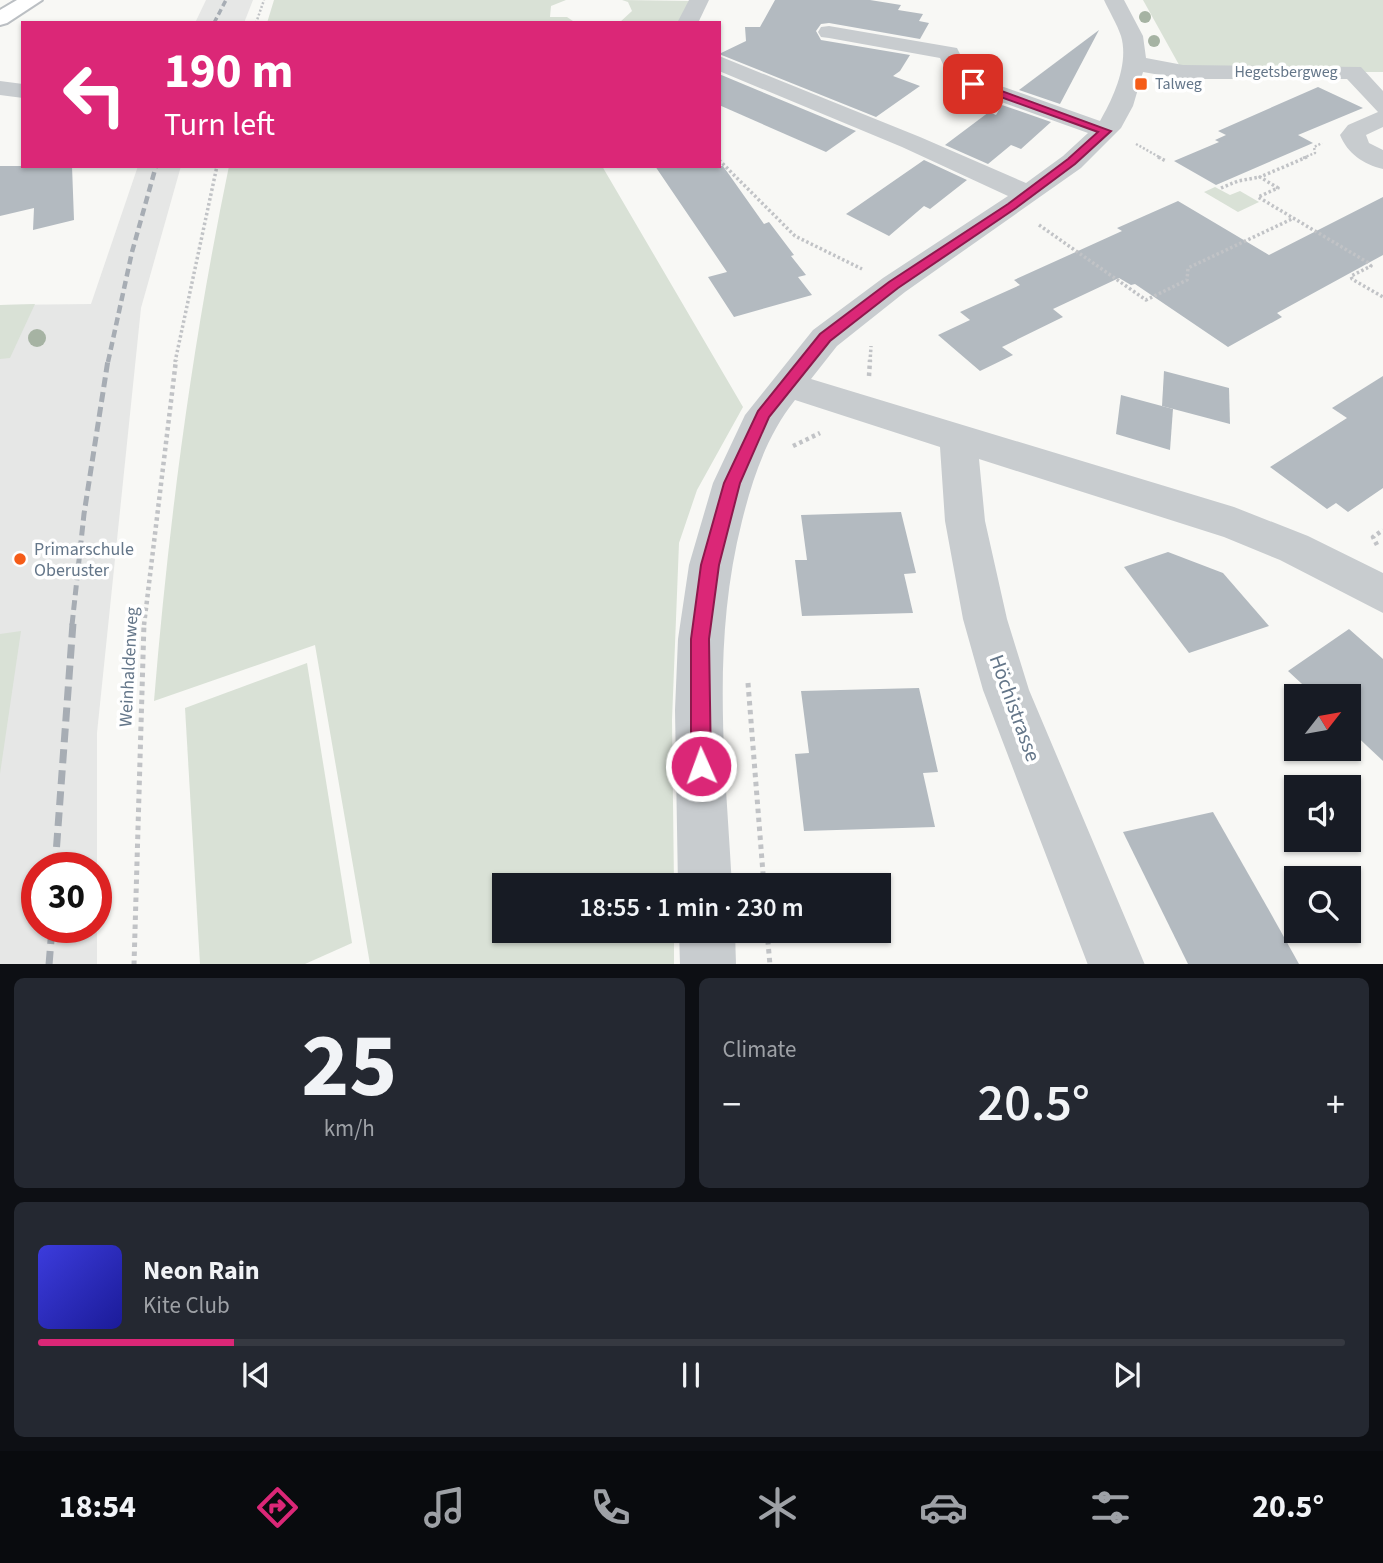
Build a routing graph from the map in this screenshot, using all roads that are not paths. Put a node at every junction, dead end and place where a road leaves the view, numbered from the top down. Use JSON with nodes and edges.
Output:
{"nodes":[{"id":1,"x":32,"y":0,"type":"edge"},
{"id":2,"x":699,"y":0,"type":"edge"},
{"id":3,"x":1114,"y":0,"type":"edge"},
{"id":4,"x":0,"y":19,"type":"edge"},
{"id":5,"x":688,"y":21,"type":"edge"},
{"id":6,"x":829,"y":32,"type":"dead end"},
{"id":7,"x":1135,"y":62,"type":"junction"},
{"id":8,"x":721,"y":64,"type":"edge"},
{"id":9,"x":0,"y":88,"type":"edge"},
{"id":10,"x":21,"y":91,"type":"edge"},
{"id":11,"x":1383,"y":106,"type":"edge"},
{"id":12,"x":1383,"y":118,"type":"edge"},
{"id":13,"x":1105,"y":131,"type":"junction"},
{"id":14,"x":1383,"y":161,"type":"edge"},
{"id":15,"x":1019,"y":200,"type":"junction"},
{"id":16,"x":788,"y":385,"type":"junction"},
{"id":17,"x":958,"y":439,"type":"junction"},
{"id":18,"x":1383,"y":594,"type":"edge"},
{"id":19,"x":705,"y":873,"type":"edge"},
{"id":20,"x":707,"y":943,"type":"edge"},
{"id":21,"x":708,"y":964,"type":"edge"},
{"id":22,"x":1117,"y":964,"type":"edge"}],
"edges":[{"from":1,"to":4,"type":"main road"},
{"from":2,"to":5,"type":"street"},
{"from":3,"to":7,"type":"street"},
{"from":6,"to":13,"type":"street"},
{"from":7,"to":11,"type":"street","name":"Hegetsbergweg"},
{"from":7,"to":13,"type":"street"},
{"from":8,"to":15,"type":"street"},
{"from":9,"to":10,"type":"street"},
{"from":12,"to":14,"type":"street"},
{"from":13,"to":15,"type":"street"},
{"from":15,"to":16,"type":"street"},
{"from":16,"to":17,"type":"street"},
{"from":16,"to":19,"type":"street"},
{"from":17,"to":18,"type":"street"},
{"from":17,"to":22,"type":"street","name":"Höchistrasse"},
{"from":20,"to":21,"type":"street"}]}
